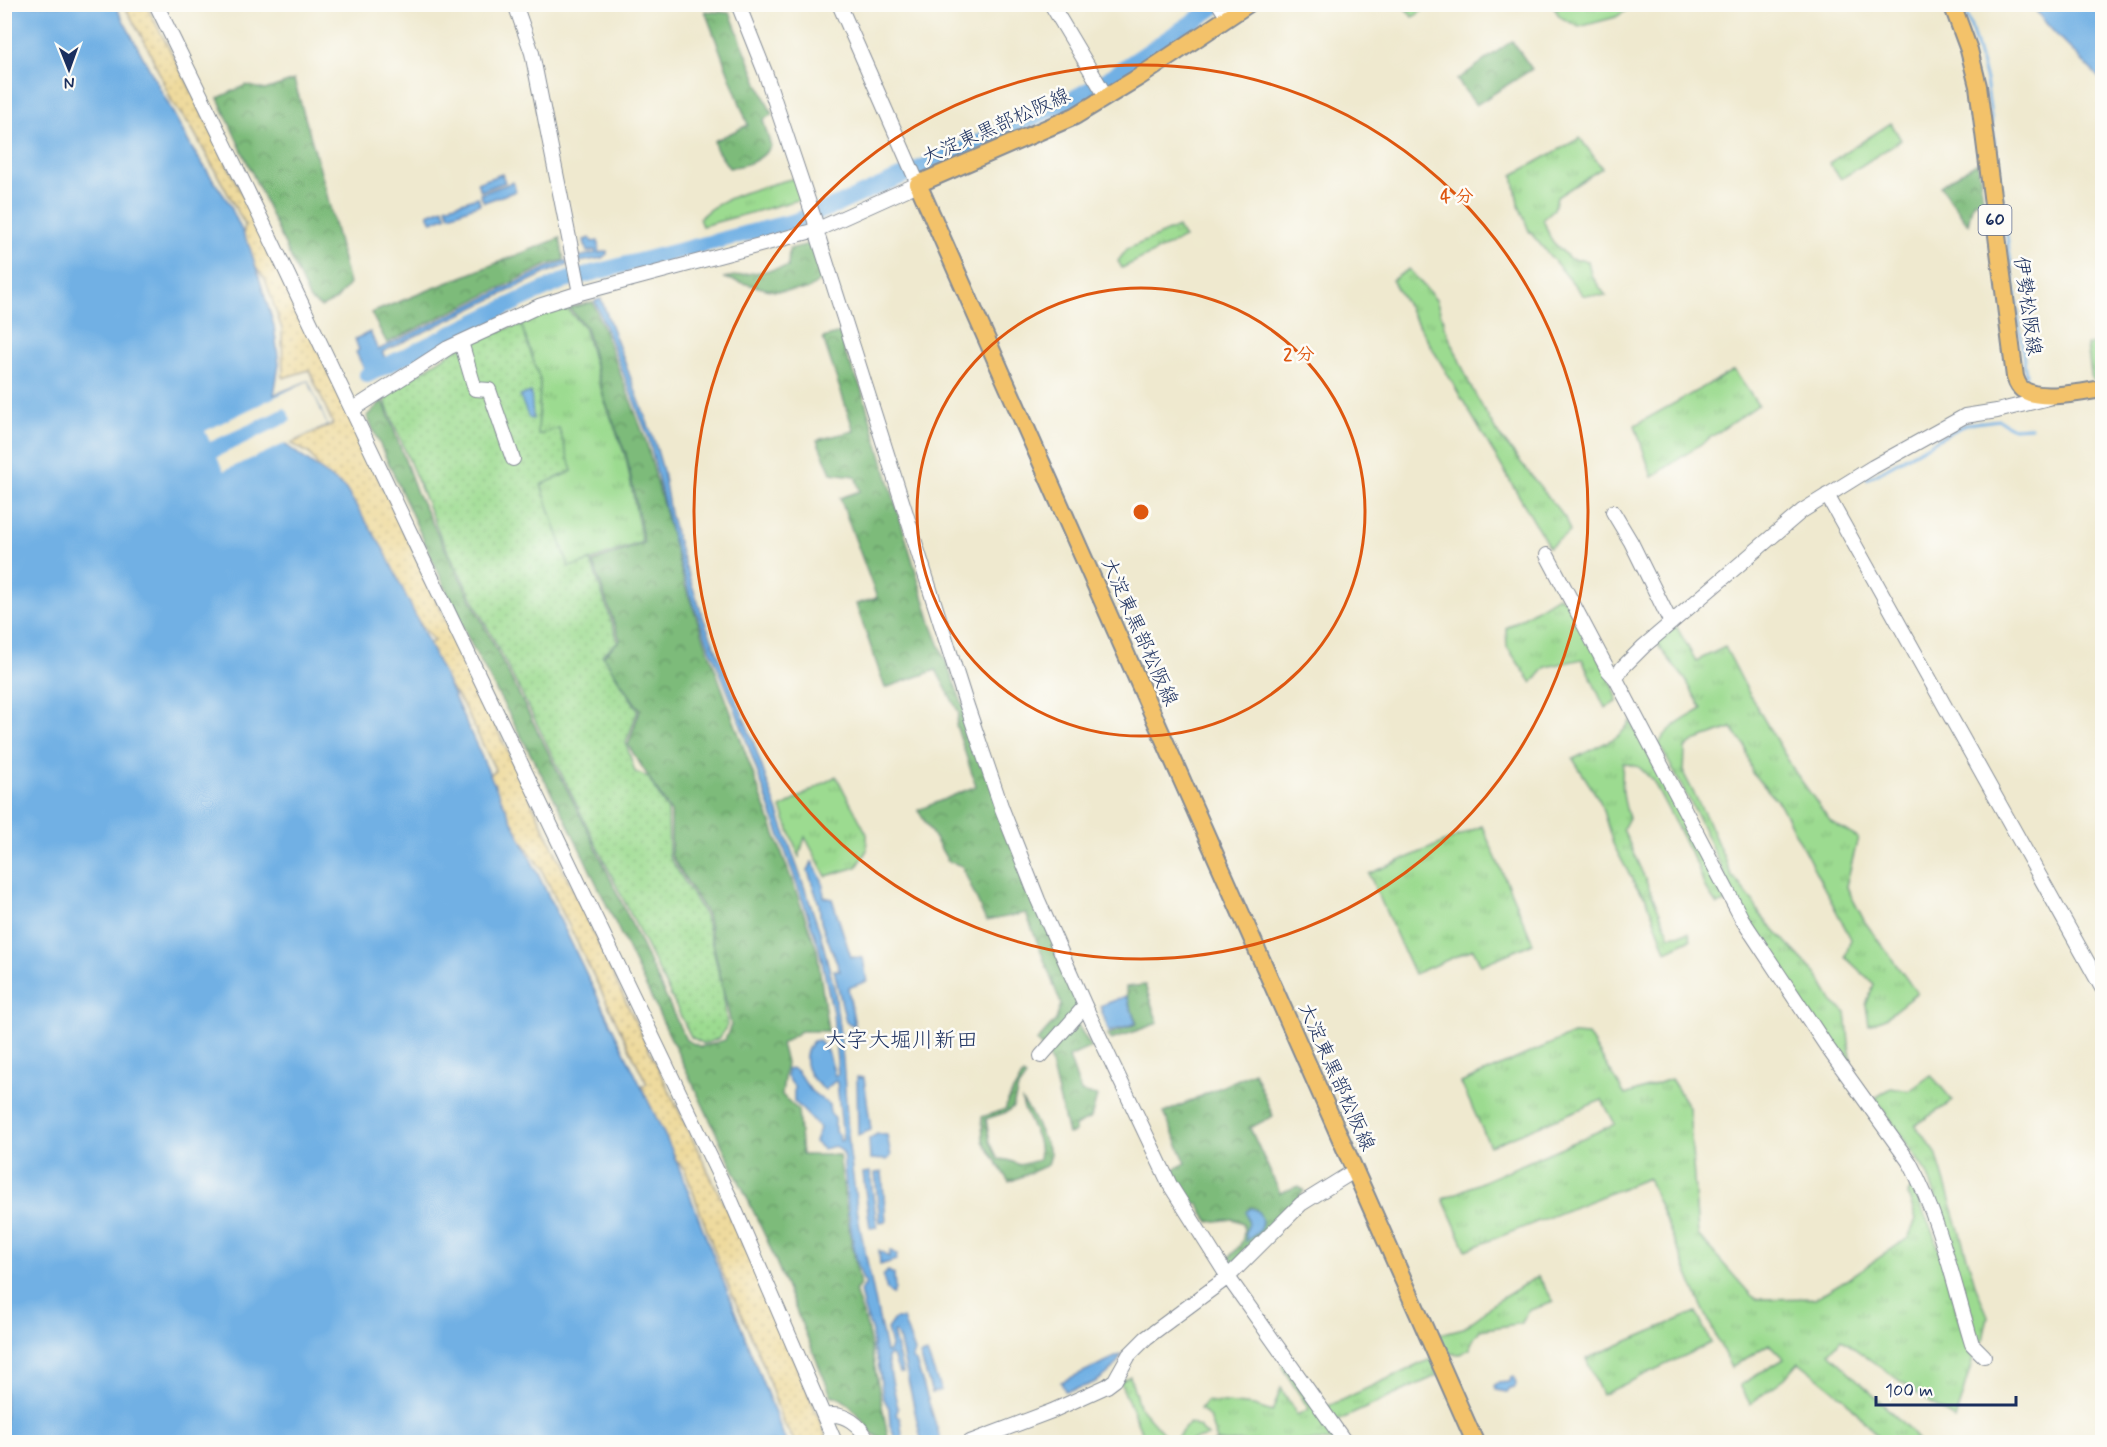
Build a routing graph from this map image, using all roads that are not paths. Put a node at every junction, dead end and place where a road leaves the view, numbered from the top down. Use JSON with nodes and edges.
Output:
{"nodes":[{"id":1,"x":156,"y":4,"type":"edge"},
{"id":2,"x":515,"y":4,"type":"edge"},
{"id":3,"x":738,"y":4,"type":"edge"},
{"id":4,"x":839,"y":4,"type":"edge"},
{"id":5,"x":1051,"y":4,"type":"edge"},
{"id":6,"x":1248,"y":4,"type":"edge"},
{"id":7,"x":1952,"y":4,"type":"edge"},
{"id":8,"x":1224,"y":12,"type":"edge"},
{"id":9,"x":1102,"y":90,"type":"junction"},
{"id":10,"x":915,"y":176,"type":"junction"},
{"id":11,"x":814,"y":220,"type":"junction"},
{"id":12,"x":579,"y":291,"type":"junction"},
{"id":13,"x":461,"y":342,"type":"junction"},
{"id":14,"x":2015,"y":377,"type":"junction"},
{"id":15,"x":2103,"y":389,"type":"edge"},
{"id":16,"x":2069,"y":394,"type":"junction"},
{"id":17,"x":2004,"y":409,"type":"junction"},
{"id":18,"x":352,"y":410,"type":"junction"},
{"id":19,"x":513,"y":459,"type":"dead end"},
{"id":20,"x":1827,"y":495,"type":"junction"},
{"id":21,"x":1613,"y":512,"type":"dead end"},
{"id":22,"x":1547,"y":555,"type":"dead end"},
{"id":23,"x":1671,"y":623,"type":"junction"},
{"id":24,"x":1616,"y":679,"type":"junction"},
{"id":25,"x":2103,"y":988,"type":"edge"},
{"id":26,"x":1085,"y":1006,"type":"junction"},
{"id":27,"x":1041,"y":1056,"type":"dead end"},
{"id":28,"x":1354,"y":1171,"type":"junction"},
{"id":29,"x":1228,"y":1277,"type":"junction"},
{"id":30,"x":1984,"y":1356,"type":"dead end"},
{"id":31,"x":825,"y":1416,"type":"junction"},
{"id":32,"x":835,"y":1443,"type":"edge"},
{"id":33,"x":869,"y":1443,"type":"edge"},
{"id":34,"x":970,"y":1443,"type":"edge"},
{"id":35,"x":1345,"y":1443,"type":"edge"},
{"id":36,"x":1475,"y":1443,"type":"edge"}],
"edges":[{"from":1,"to":18,"type":"street"},
{"from":2,"to":12,"type":"street"},
{"from":3,"to":11,"type":"street"},
{"from":4,"to":10,"type":"street"},
{"from":5,"to":9,"type":"street"},
{"from":6,"to":8,"type":"main road","name":"大淀東黒部松阪線"},
{"from":7,"to":14,"type":"main road","name":"伊勢松阪線","number":"60"},
{"from":8,"to":9,"type":"main road","name":"大淀東黒部松阪線"},
{"from":9,"to":10,"type":"main road","name":"大淀東黒部松阪線"},
{"from":10,"to":11,"type":"street"},
{"from":10,"to":28,"type":"main road","name":"大淀東黒部松阪線"},
{"from":11,"to":12,"type":"street"},
{"from":11,"to":26,"type":"street"},
{"from":12,"to":13,"type":"street"},
{"from":13,"to":18,"type":"street"},
{"from":13,"to":19,"type":"street"},
{"from":14,"to":16,"type":"main road","name":"伊勢松阪線"},
{"from":14,"to":17,"type":"street"},
{"from":15,"to":16,"type":"main road","name":"伊勢松阪線"},
{"from":16,"to":17,"type":"street"},
{"from":17,"to":20,"type":"street"},
{"from":18,"to":31,"type":"street"},
{"from":20,"to":23,"type":"street"},
{"from":20,"to":25,"type":"street"},
{"from":21,"to":23,"type":"street"},
{"from":22,"to":24,"type":"street"},
{"from":23,"to":24,"type":"street"},
{"from":24,"to":30,"type":"street"},
{"from":26,"to":27,"type":"street"},
{"from":26,"to":29,"type":"street"},
{"from":28,"to":29,"type":"street"},
{"from":28,"to":36,"type":"main road","name":"大淀東黒部松阪線"},
{"from":29,"to":34,"type":"street"},
{"from":29,"to":35,"type":"street"},
{"from":31,"to":32,"type":"street"},
{"from":31,"to":33,"type":"street"}]}
